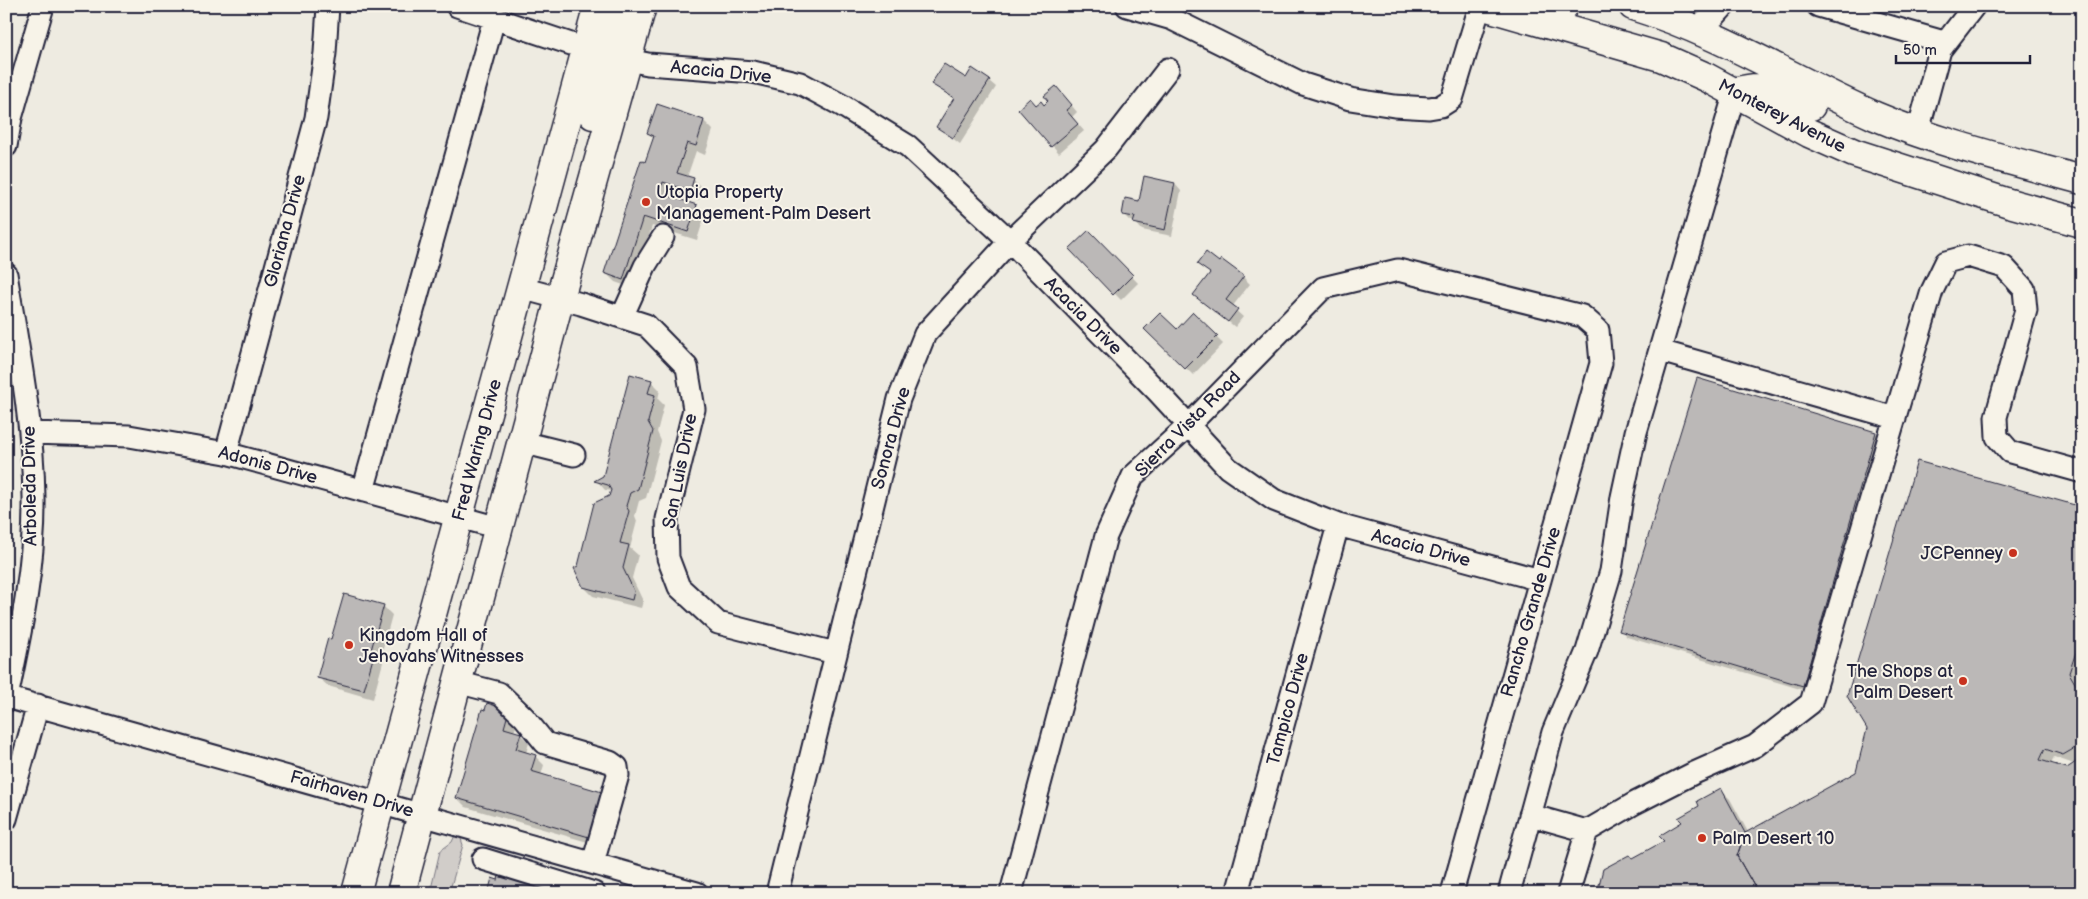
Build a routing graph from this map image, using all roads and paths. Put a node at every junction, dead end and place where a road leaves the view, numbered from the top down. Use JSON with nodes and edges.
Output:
{"nodes":[{"id":1,"x":43,"y":6,"type":"edge"},
{"id":2,"x":328,"y":6,"type":"edge"},
{"id":3,"x":457,"y":6,"type":"edge"},
{"id":4,"x":598,"y":6,"type":"edge"},
{"id":5,"x":617,"y":6,"type":"edge"},
{"id":6,"x":642,"y":6,"type":"edge"},
{"id":7,"x":1127,"y":6,"type":"edge"},
{"id":8,"x":1482,"y":6,"type":"edge"},
{"id":9,"x":1541,"y":6,"type":"edge"},
{"id":10,"x":1564,"y":6,"type":"edge"},
{"id":11,"x":1633,"y":6,"type":"edge"},
{"id":12,"x":1724,"y":6,"type":"edge"},
{"id":13,"x":1818,"y":6,"type":"edge"},
{"id":14,"x":1974,"y":6,"type":"edge"},
{"id":15,"x":1174,"y":12,"type":"edge"},
{"id":16,"x":494,"y":19,"type":"junction"},
{"id":17,"x":1694,"y":28,"type":"junction"},
{"id":18,"x":1944,"y":42,"type":"junction"},
{"id":19,"x":586,"y":49,"type":"junction"},
{"id":20,"x":628,"y":60,"type":"junction"},
{"id":21,"x":1168,"y":69,"type":"dead end"},
{"id":22,"x":1735,"y":92,"type":"junction"},
{"id":23,"x":1918,"y":131,"type":"junction"},
{"id":24,"x":6,"y":146,"type":"edge"},
{"id":25,"x":1993,"y":155,"type":"junction"},
{"id":26,"x":2082,"y":180,"type":"edge"},
{"id":27,"x":586,"y":206,"type":"junction"},
{"id":28,"x":2082,"y":223,"type":"edge"},
{"id":29,"x":664,"y":237,"type":"dead end"},
{"id":30,"x":1010,"y":242,"type":"junction"},
{"id":31,"x":6,"y":274,"type":"edge"},
{"id":32,"x":521,"y":288,"type":"junction"},
{"id":33,"x":560,"y":298,"type":"junction"},
{"id":34,"x":622,"y":317,"type":"junction"},
{"id":35,"x":1598,"y":330,"type":"joint"},
{"id":36,"x":1660,"y":351,"type":"junction"},
{"id":37,"x":1895,"y":418,"type":"junction"},
{"id":38,"x":1189,"y":425,"type":"junction"},
{"id":39,"x":31,"y":433,"type":"junction"},
{"id":40,"x":522,"y":442,"type":"junction"},
{"id":41,"x":226,"y":453,"type":"junction"},
{"id":42,"x":574,"y":455,"type":"dead end"},
{"id":43,"x":2082,"y":472,"type":"edge"},
{"id":44,"x":364,"y":491,"type":"junction"},
{"id":45,"x":459,"y":518,"type":"junction"},
{"id":46,"x":1338,"y":525,"type":"junction"},
{"id":47,"x":499,"y":528,"type":"junction"},
{"id":48,"x":1540,"y":580,"type":"junction"},
{"id":49,"x":835,"y":653,"type":"junction"},
{"id":50,"x":457,"y":682,"type":"junction"},
{"id":51,"x":7,"y":697,"type":"edge"},
{"id":52,"x":38,"y":705,"type":"junction"},
{"id":53,"x":380,"y":803,"type":"junction"},
{"id":54,"x":422,"y":814,"type":"junction"},
{"id":55,"x":1530,"y":815,"type":"junction"},
{"id":56,"x":6,"y":819,"type":"edge"},
{"id":57,"x":1587,"y":830,"type":"junction"},
{"id":58,"x":483,"y":859,"type":"dead end"},
{"id":59,"x":593,"y":863,"type":"junction"},
{"id":60,"x":356,"y":893,"type":"edge"},
{"id":61,"x":401,"y":893,"type":"edge"},
{"id":62,"x":594,"y":893,"type":"edge"},
{"id":63,"x":697,"y":893,"type":"edge"},
{"id":64,"x":777,"y":893,"type":"edge"},
{"id":65,"x":1011,"y":893,"type":"edge"},
{"id":66,"x":1237,"y":893,"type":"edge"},
{"id":67,"x":1452,"y":893,"type":"edge"},
{"id":68,"x":1509,"y":893,"type":"edge"},
{"id":69,"x":1568,"y":893,"type":"edge"}],
"edges":[{"from":1,"to":24,"type":"street"},
{"from":2,"to":41,"type":"street","name":"Gloriana Drive"},
{"from":3,"to":16,"type":"street"},
{"from":4,"to":19,"type":"main road","name":"Fred Waring Drive"},
{"from":5,"to":20,"type":"main road"},
{"from":6,"to":20,"type":"main road"},
{"from":7,"to":15,"type":"street"},
{"from":8,"to":15,"type":"street"},
{"from":8,"to":22,"type":"main road","name":"Monterey Avenue"},
{"from":9,"to":10,"type":"main road"},
{"from":11,"to":17,"type":"main road"},
{"from":12,"to":17,"type":"street"},
{"from":13,"to":18,"type":"street"},
{"from":14,"to":18,"type":"street"},
{"from":16,"to":19,"type":"street"},
{"from":16,"to":44,"type":"street"},
{"from":17,"to":23,"type":"main road"},
{"from":18,"to":23,"type":"street"},
{"from":19,"to":27,"type":"main road"},
{"from":19,"to":32,"type":"main road","name":"Fred Waring Drive"},
{"from":20,"to":27,"type":"main road"},
{"from":20,"to":30,"type":"street","name":"Acacia Drive"},
{"from":21,"to":30,"type":"street","name":"Sonora Drive"},
{"from":22,"to":25,"type":"main road"},
{"from":22,"to":28,"type":"main road","name":"Monterey Avenue"},
{"from":22,"to":36,"type":"street"},
{"from":23,"to":25,"type":"main road"},
{"from":25,"to":26,"type":"main road"},
{"from":27,"to":33,"type":"main road"},
{"from":29,"to":34,"type":"street"},
{"from":30,"to":38,"type":"street","name":"Acacia Drive"},
{"from":30,"to":49,"type":"street","name":"Sonora Drive"},
{"from":31,"to":39,"type":"street","name":"Arboleda Drive"},
{"from":32,"to":33,"type":"street","name":"San Luis Drive"},
{"from":32,"to":45,"type":"main road","name":"Fred Waring Drive"},
{"from":33,"to":34,"type":"street","name":"San Luis Drive"},
{"from":33,"to":40,"type":"main road"},
{"from":34,"to":49,"type":"street","name":"San Luis Drive"},
{"from":35,"to":38,"type":"street","name":"Sierra Vista Road"},
{"from":35,"to":48,"type":"street","name":"Rancho Grande Drive"},
{"from":36,"to":37,"type":"street"},
{"from":36,"to":55,"type":"street"},
{"from":37,"to":43,"type":"street"},
{"from":37,"to":57,"type":"street"},
{"from":38,"to":46,"type":"street","name":"Acacia Drive"},
{"from":38,"to":65,"type":"street","name":"Sierra Vista Road"},
{"from":39,"to":41,"type":"street","name":"Adonis Drive"},
{"from":39,"to":51,"type":"street","name":"Arboleda Drive"},
{"from":40,"to":42,"type":"street"},
{"from":40,"to":47,"type":"main road"},
{"from":41,"to":44,"type":"street","name":"Adonis Drive"},
{"from":44,"to":45,"type":"street","name":"Adonis Drive"},
{"from":45,"to":47,"type":"street","name":"Adonis Drive"},
{"from":45,"to":53,"type":"main road","name":"Fred Waring Drive"},
{"from":46,"to":48,"type":"street","name":"Acacia Drive"},
{"from":46,"to":66,"type":"street","name":"Tampico Drive"},
{"from":47,"to":50,"type":"main road"},
{"from":48,"to":67,"type":"street","name":"Rancho Grande Drive"},
{"from":49,"to":64,"type":"street","name":"Sonora Drive"},
{"from":50,"to":54,"type":"main road"},
{"from":50,"to":59,"type":"street"},
{"from":51,"to":52,"type":"street","name":"Fairhaven Drive"},
{"from":52,"to":53,"type":"street","name":"Fairhaven Drive"},
{"from":52,"to":56,"type":"street"},
{"from":53,"to":54,"type":"street","name":"Fairhaven Drive"},
{"from":53,"to":60,"type":"main road","name":"Fred Waring Drive"},
{"from":54,"to":59,"type":"street","name":"Fairhaven Drive"},
{"from":54,"to":61,"type":"main road"},
{"from":55,"to":57,"type":"street"},
{"from":55,"to":68,"type":"street"},
{"from":57,"to":69,"type":"street"},
{"from":58,"to":62,"type":"street"},
{"from":59,"to":63,"type":"street","name":"Fairhaven Drive"}]}
